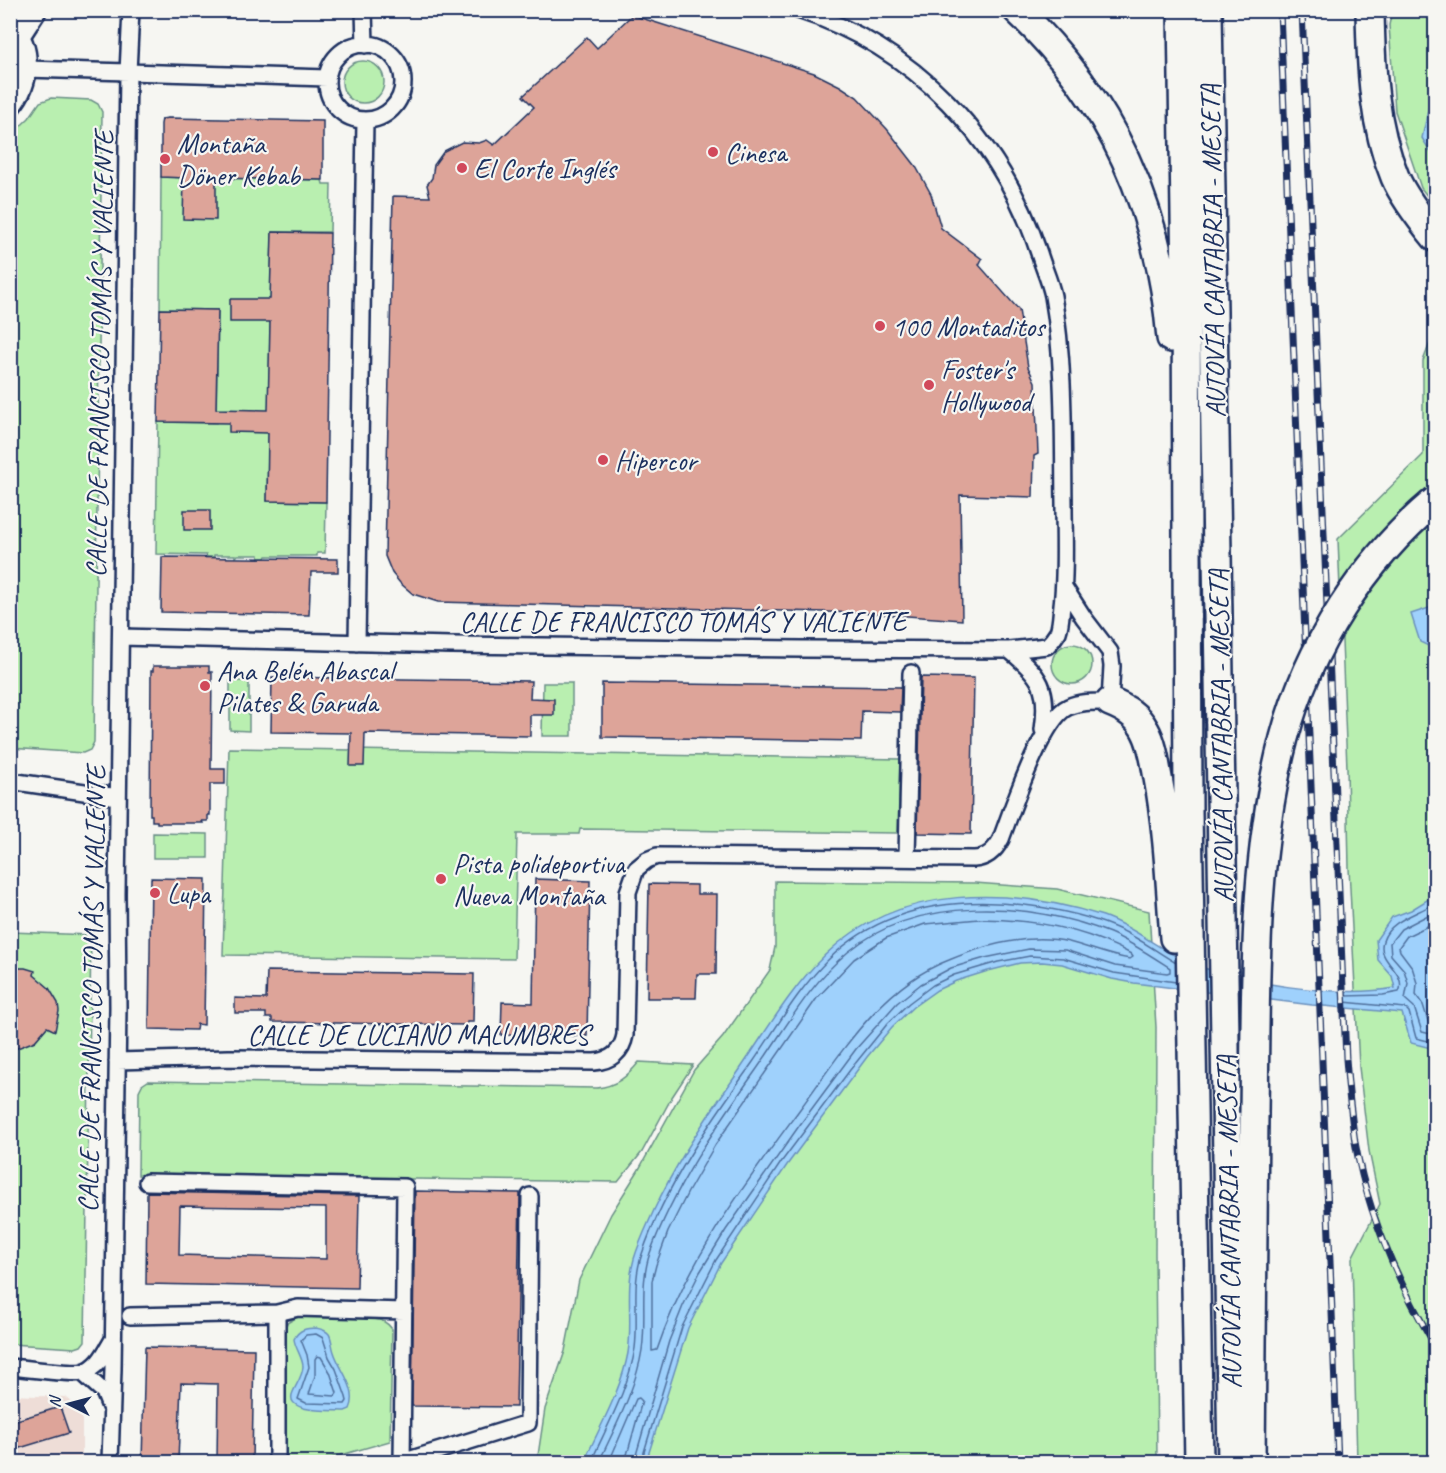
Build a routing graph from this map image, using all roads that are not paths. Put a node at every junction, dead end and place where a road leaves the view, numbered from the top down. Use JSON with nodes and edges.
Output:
{"nodes":[{"id":1,"x":32,"y":10,"type":"edge"},
{"id":2,"x":131,"y":10,"type":"edge"},
{"id":3,"x":364,"y":10,"type":"edge"},
{"id":4,"x":798,"y":10,"type":"edge"},
{"id":5,"x":1017,"y":10,"type":"edge"},
{"id":6,"x":1180,"y":10,"type":"edge"},
{"id":7,"x":1208,"y":10,"type":"edge"},
{"id":8,"x":1370,"y":10,"type":"edge"},
{"id":9,"x":14,"y":30,"type":"edge"},
{"id":10,"x":365,"y":45,"type":"junction"},
{"id":11,"x":26,"y":69,"type":"junction"},
{"id":12,"x":128,"y":72,"type":"junction"},
{"id":13,"x":327,"y":78,"type":"junction"},
{"id":14,"x":10,"y":105,"type":"edge"},
{"id":15,"x":365,"y":120,"type":"junction"},
{"id":16,"x":1436,"y":238,"type":"edge"},
{"id":17,"x":1436,"y":500,"type":"edge"},
{"id":18,"x":1064,"y":587,"type":"junction"},
{"id":19,"x":121,"y":637,"type":"junction"},
{"id":20,"x":357,"y":643,"type":"junction"},
{"id":21,"x":1009,"y":650,"type":"junction"},
{"id":22,"x":1186,"y":666,"type":"junction"},
{"id":23,"x":911,"y":673,"type":"dead end"},
{"id":24,"x":1110,"y":702,"type":"junction"},
{"id":25,"x":1043,"y":736,"type":"junction"},
{"id":26,"x":10,"y":781,"type":"edge"},
{"id":27,"x":118,"y":796,"type":"junction"},
{"id":28,"x":907,"y":858,"type":"junction"},
{"id":29,"x":1182,"y":942,"type":"junction"},
{"id":30,"x":117,"y":1061,"type":"junction"},
{"id":31,"x":147,"y":1182,"type":"dead end"},
{"id":32,"x":530,"y":1196,"type":"dead end"},
{"id":33,"x":404,"y":1311,"type":"junction"},
{"id":34,"x":277,"y":1313,"type":"junction"},
{"id":35,"x":130,"y":1316,"type":"dead end"},
{"id":36,"x":112,"y":1341,"type":"junction"},
{"id":37,"x":10,"y":1367,"type":"edge"},
{"id":38,"x":82,"y":1373,"type":"junction"},
{"id":39,"x":112,"y":1413,"type":"junction"},
{"id":40,"x":110,"y":1462,"type":"edge"},
{"id":41,"x":277,"y":1462,"type":"edge"},
{"id":42,"x":402,"y":1462,"type":"edge"},
{"id":43,"x":1199,"y":1462,"type":"edge"},
{"id":44,"x":1232,"y":1462,"type":"edge"},
{"id":45,"x":1251,"y":1462,"type":"edge"}],
"edges":[{"from":1,"to":9,"type":"highway"},
{"from":2,"to":12,"type":"street","name":"CALLE DE FRANCISCO TOMÁS Y VALIENTE"},
{"from":3,"to":10,"type":"street"},
{"from":4,"to":18,"type":"street"},
{"from":5,"to":22,"type":"highway"},
{"from":6,"to":22,"type":"highway","name":"AUTOVÍA CANTABRIA - MESETA"},
{"from":7,"to":44,"type":"highway","name":"AUTOVÍA CANTABRIA - MESETA"},
{"from":8,"to":16,"type":"highway"},
{"from":9,"to":11,"type":"main road"},
{"from":10,"to":13,"type":"street"},
{"from":10,"to":15,"type":"street"},
{"from":11,"to":12,"type":"street"},
{"from":11,"to":14,"type":"main road"},
{"from":12,"to":13,"type":"street"},
{"from":12,"to":19,"type":"street","name":"CALLE DE FRANCISCO TOMÁS Y VALIENTE"},
{"from":13,"to":15,"type":"street"},
{"from":15,"to":20,"type":"street"},
{"from":17,"to":45,"type":"highway","bridge":true},
{"from":18,"to":21,"type":"street","name":"CALLE DE FRANCISCO TOMÁS Y VALIENTE"},
{"from":18,"to":24,"type":"street"},
{"from":19,"to":20,"type":"street","name":"CALLE DE FRANCISCO TOMÁS Y VALIENTE"},
{"from":19,"to":27,"type":"street","name":"CALLE DE FRANCISCO TOMÁS Y VALIENTE"},
{"from":20,"to":21,"type":"street","name":"CALLE DE FRANCISCO TOMÁS Y VALIENTE"},
{"from":21,"to":25,"type":"street","name":"CALLE DE LUCIANO MALUMBRES"},
{"from":22,"to":29,"type":"highway","name":"AUTOVÍA CANTABRIA - MESETA"},
{"from":23,"to":28,"type":"street"},
{"from":24,"to":25,"type":"street","name":"CALLE DE LUCIANO MALUMBRES"},
{"from":24,"to":29,"type":"highway"},
{"from":25,"to":28,"type":"street","name":"CALLE DE LUCIANO MALUMBRES"},
{"from":26,"to":27,"type":"street"},
{"from":27,"to":30,"type":"street","name":"CALLE DE FRANCISCO TOMÁS Y VALIENTE"},
{"from":28,"to":30,"type":"street","name":"CALLE DE LUCIANO MALUMBRES"},
{"from":29,"to":43,"type":"highway","name":"AUTOVÍA CANTABRIA - MESETA"},
{"from":30,"to":36,"type":"street","name":"CALLE DE FRANCISCO TOMÁS Y VALIENTE"},
{"from":31,"to":33,"type":"street"},
{"from":32,"to":42,"type":"street"},
{"from":33,"to":34,"type":"street"},
{"from":33,"to":42,"type":"street"},
{"from":34,"to":35,"type":"street"},
{"from":34,"to":41,"type":"street"},
{"from":36,"to":38,"type":"street"},
{"from":36,"to":39,"type":"street","name":"CALLE DE FRANCISCO TOMÁS Y VALIENTE"},
{"from":37,"to":38,"type":"street"},
{"from":38,"to":39,"type":"street"},
{"from":39,"to":40,"type":"street","name":"CALLE DE FRANCISCO TOMÁS Y VALIENTE"}]}
